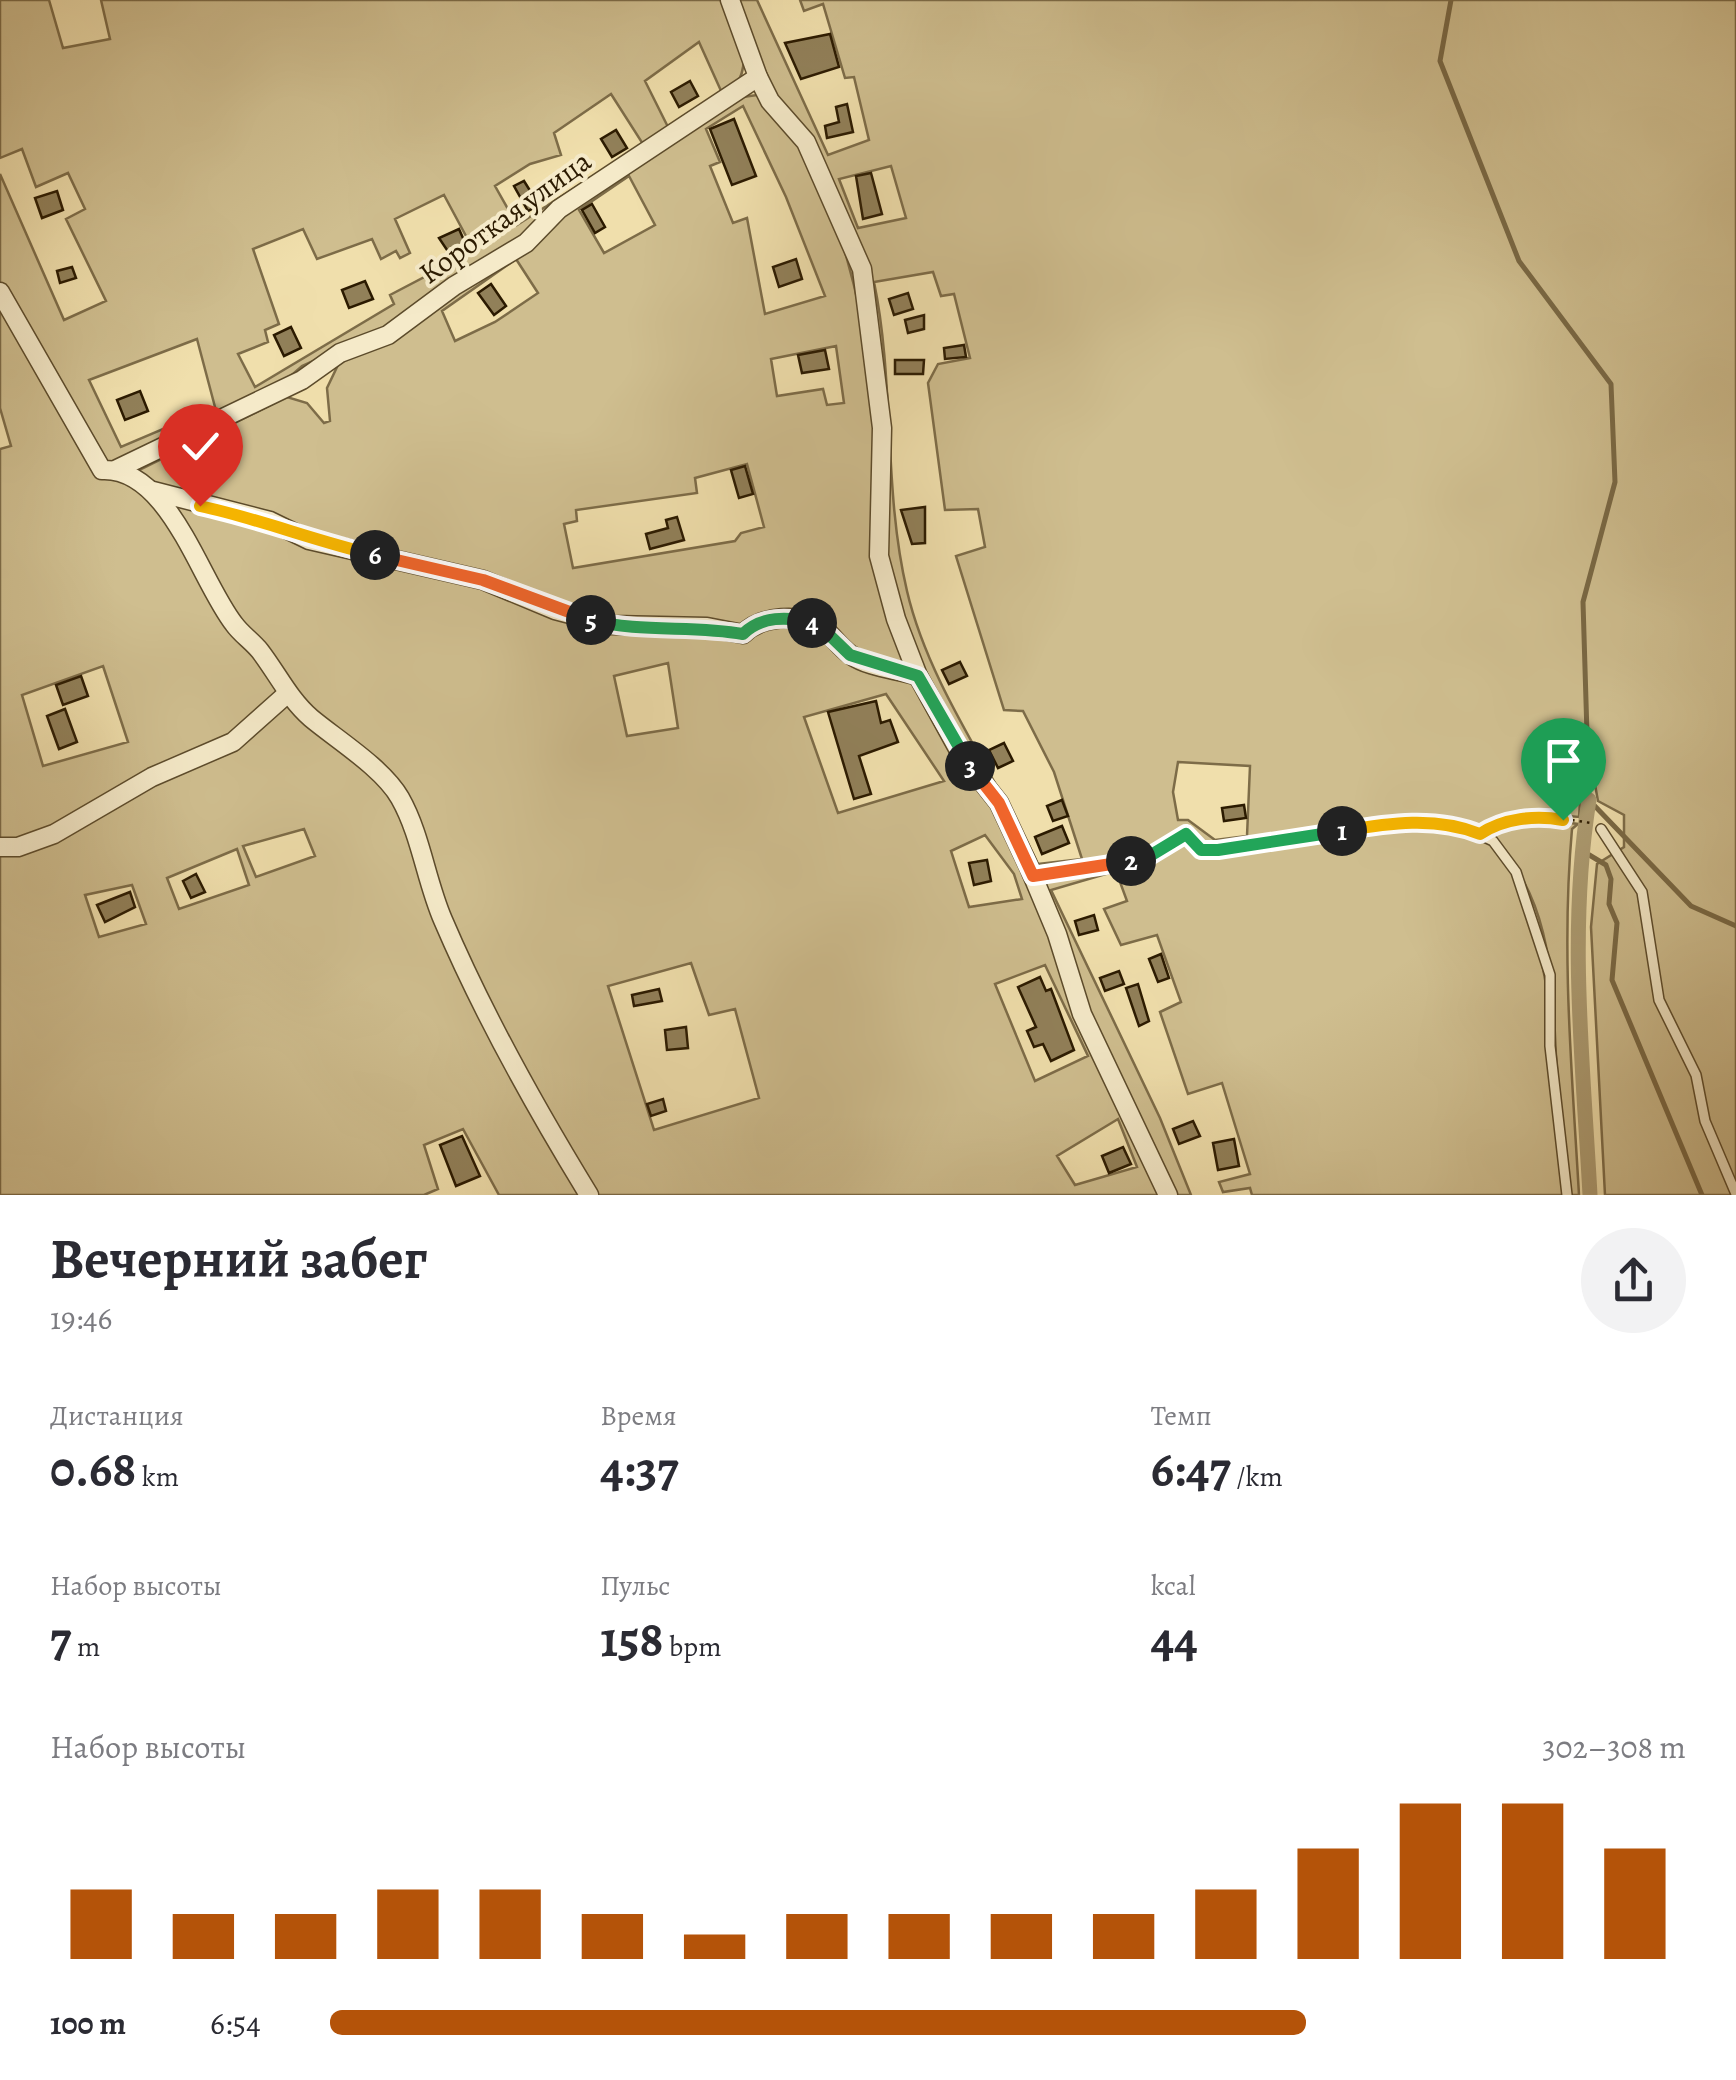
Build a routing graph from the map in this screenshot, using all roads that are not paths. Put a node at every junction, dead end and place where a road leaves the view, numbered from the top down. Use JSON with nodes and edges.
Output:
{"nodes":[{"id":1,"x":730,"y":0,"type":"edge"},
{"id":2,"x":758,"y":77,"type":"junction"},
{"id":3,"x":0,"y":292,"type":"edge"},
{"id":4,"x":0,"y":317,"type":"edge"},
{"id":5,"x":24,"y":336,"type":"junction"},
{"id":6,"x":116,"y":469,"type":"junction"},
{"id":7,"x":153,"y":490,"type":"junction"},
{"id":8,"x":918,"y":676,"type":"junction"},
{"id":9,"x":288,"y":693,"type":"junction"},
{"id":10,"x":1600,"y":829,"type":"road end"},
{"id":11,"x":0,"y":847,"type":"edge"},
{"id":12,"x":1033,"y":876,"type":"junction"},
{"id":13,"x":1736,"y":1194,"type":"edge"},
{"id":14,"x":590,"y":1195,"type":"edge"},
{"id":15,"x":1168,"y":1195,"type":"edge"},
{"id":16,"x":1567,"y":1195,"type":"edge"}],
"edges":[{"from":1,"to":2,"type":"street"},
{"from":2,"to":6,"type":"street","name":"Короткая улица"},
{"from":2,"to":8,"type":"street"},
{"from":3,"to":5,"type":"street"},
{"from":4,"to":5,"type":"street"},
{"from":5,"to":6,"type":"street"},
{"from":6,"to":7,"type":"street"},
{"from":7,"to":8,"type":"street"},
{"from":7,"to":9,"type":"street"},
{"from":8,"to":12,"type":"street"},
{"from":9,"to":11,"type":"street"},
{"from":9,"to":14,"type":"street"},
{"from":10,"to":13,"type":"lane"},
{"from":12,"to":15,"type":"street"},
{"from":12,"to":16,"type":"lane"}]}
